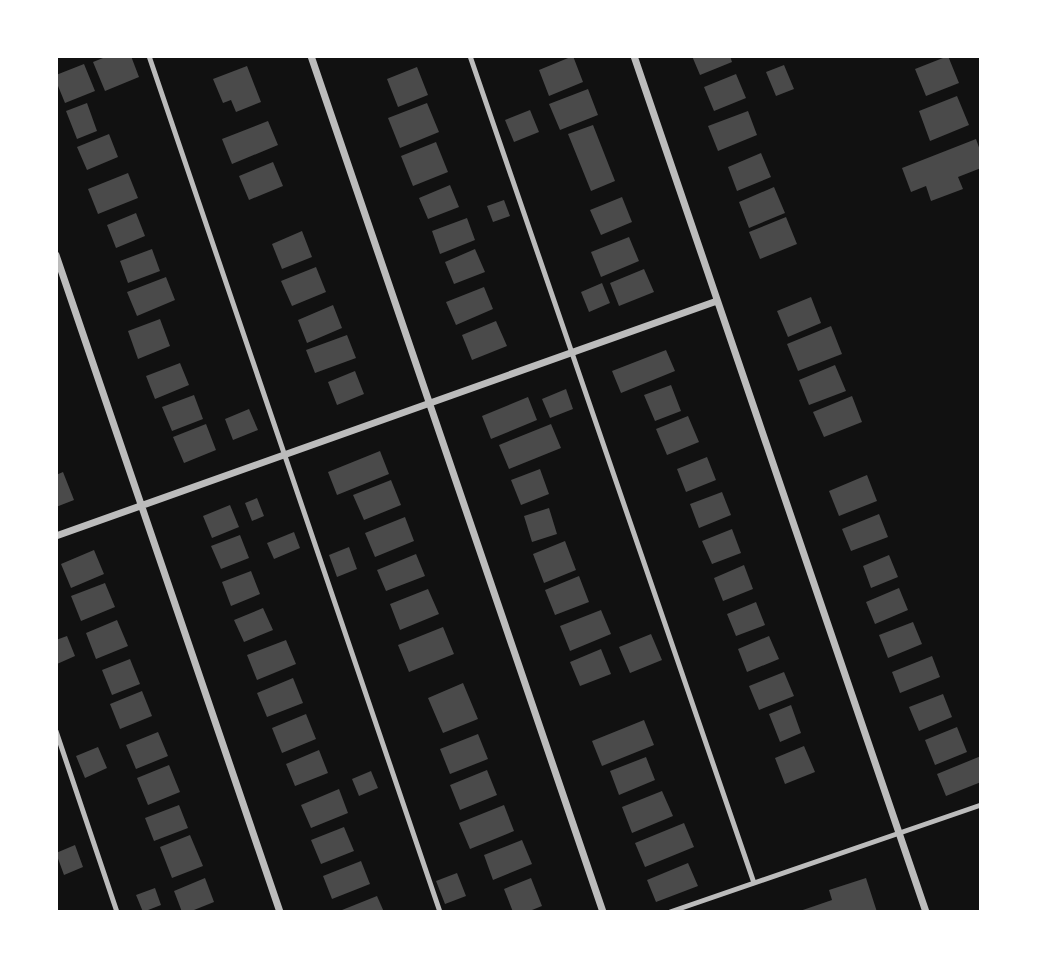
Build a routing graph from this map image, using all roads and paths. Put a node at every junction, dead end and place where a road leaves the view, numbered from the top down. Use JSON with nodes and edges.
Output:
{"nodes":[{"id":1,"x":149,"y":56,"type":"edge"},
{"id":2,"x":311,"y":56,"type":"edge"},
{"id":3,"x":470,"y":56,"type":"edge"},
{"id":4,"x":634,"y":56,"type":"edge"},
{"id":5,"x":56,"y":255,"type":"edge"},
{"id":6,"x":717,"y":301,"type":"junction"},
{"id":7,"x":572,"y":353,"type":"junction"},
{"id":8,"x":429,"y":403,"type":"junction"},
{"id":9,"x":285,"y":454,"type":"junction"},
{"id":10,"x":141,"y":505,"type":"junction"},
{"id":11,"x":56,"y":536,"type":"edge"},
{"id":12,"x":56,"y":731,"type":"edge"},
{"id":13,"x":981,"y":805,"type":"edge"},
{"id":14,"x":899,"y":833,"type":"junction"},
{"id":15,"x":754,"y":883,"type":"junction"},
{"id":16,"x":117,"y":912,"type":"edge"},
{"id":17,"x":280,"y":912,"type":"edge"},
{"id":18,"x":440,"y":912,"type":"edge"},
{"id":19,"x":603,"y":912,"type":"edge"},
{"id":20,"x":670,"y":912,"type":"edge"},
{"id":21,"x":926,"y":912,"type":"edge"}],
"edges":[{"from":1,"to":9,"type":"lane"},
{"from":2,"to":8,"type":"street"},
{"from":3,"to":7,"type":"lane"},
{"from":4,"to":6,"type":"street"},
{"from":5,"to":10,"type":"street"},
{"from":6,"to":7,"type":"street"},
{"from":6,"to":14,"type":"street"},
{"from":7,"to":8,"type":"street"},
{"from":7,"to":15,"type":"lane"},
{"from":8,"to":9,"type":"street"},
{"from":8,"to":19,"type":"street"},
{"from":9,"to":10,"type":"street"},
{"from":9,"to":18,"type":"lane"},
{"from":10,"to":11,"type":"street"},
{"from":10,"to":17,"type":"street"},
{"from":12,"to":16,"type":"lane"},
{"from":13,"to":14,"type":"lane"},
{"from":14,"to":15,"type":"lane"},
{"from":14,"to":21,"type":"street"},
{"from":15,"to":20,"type":"lane"}]}
